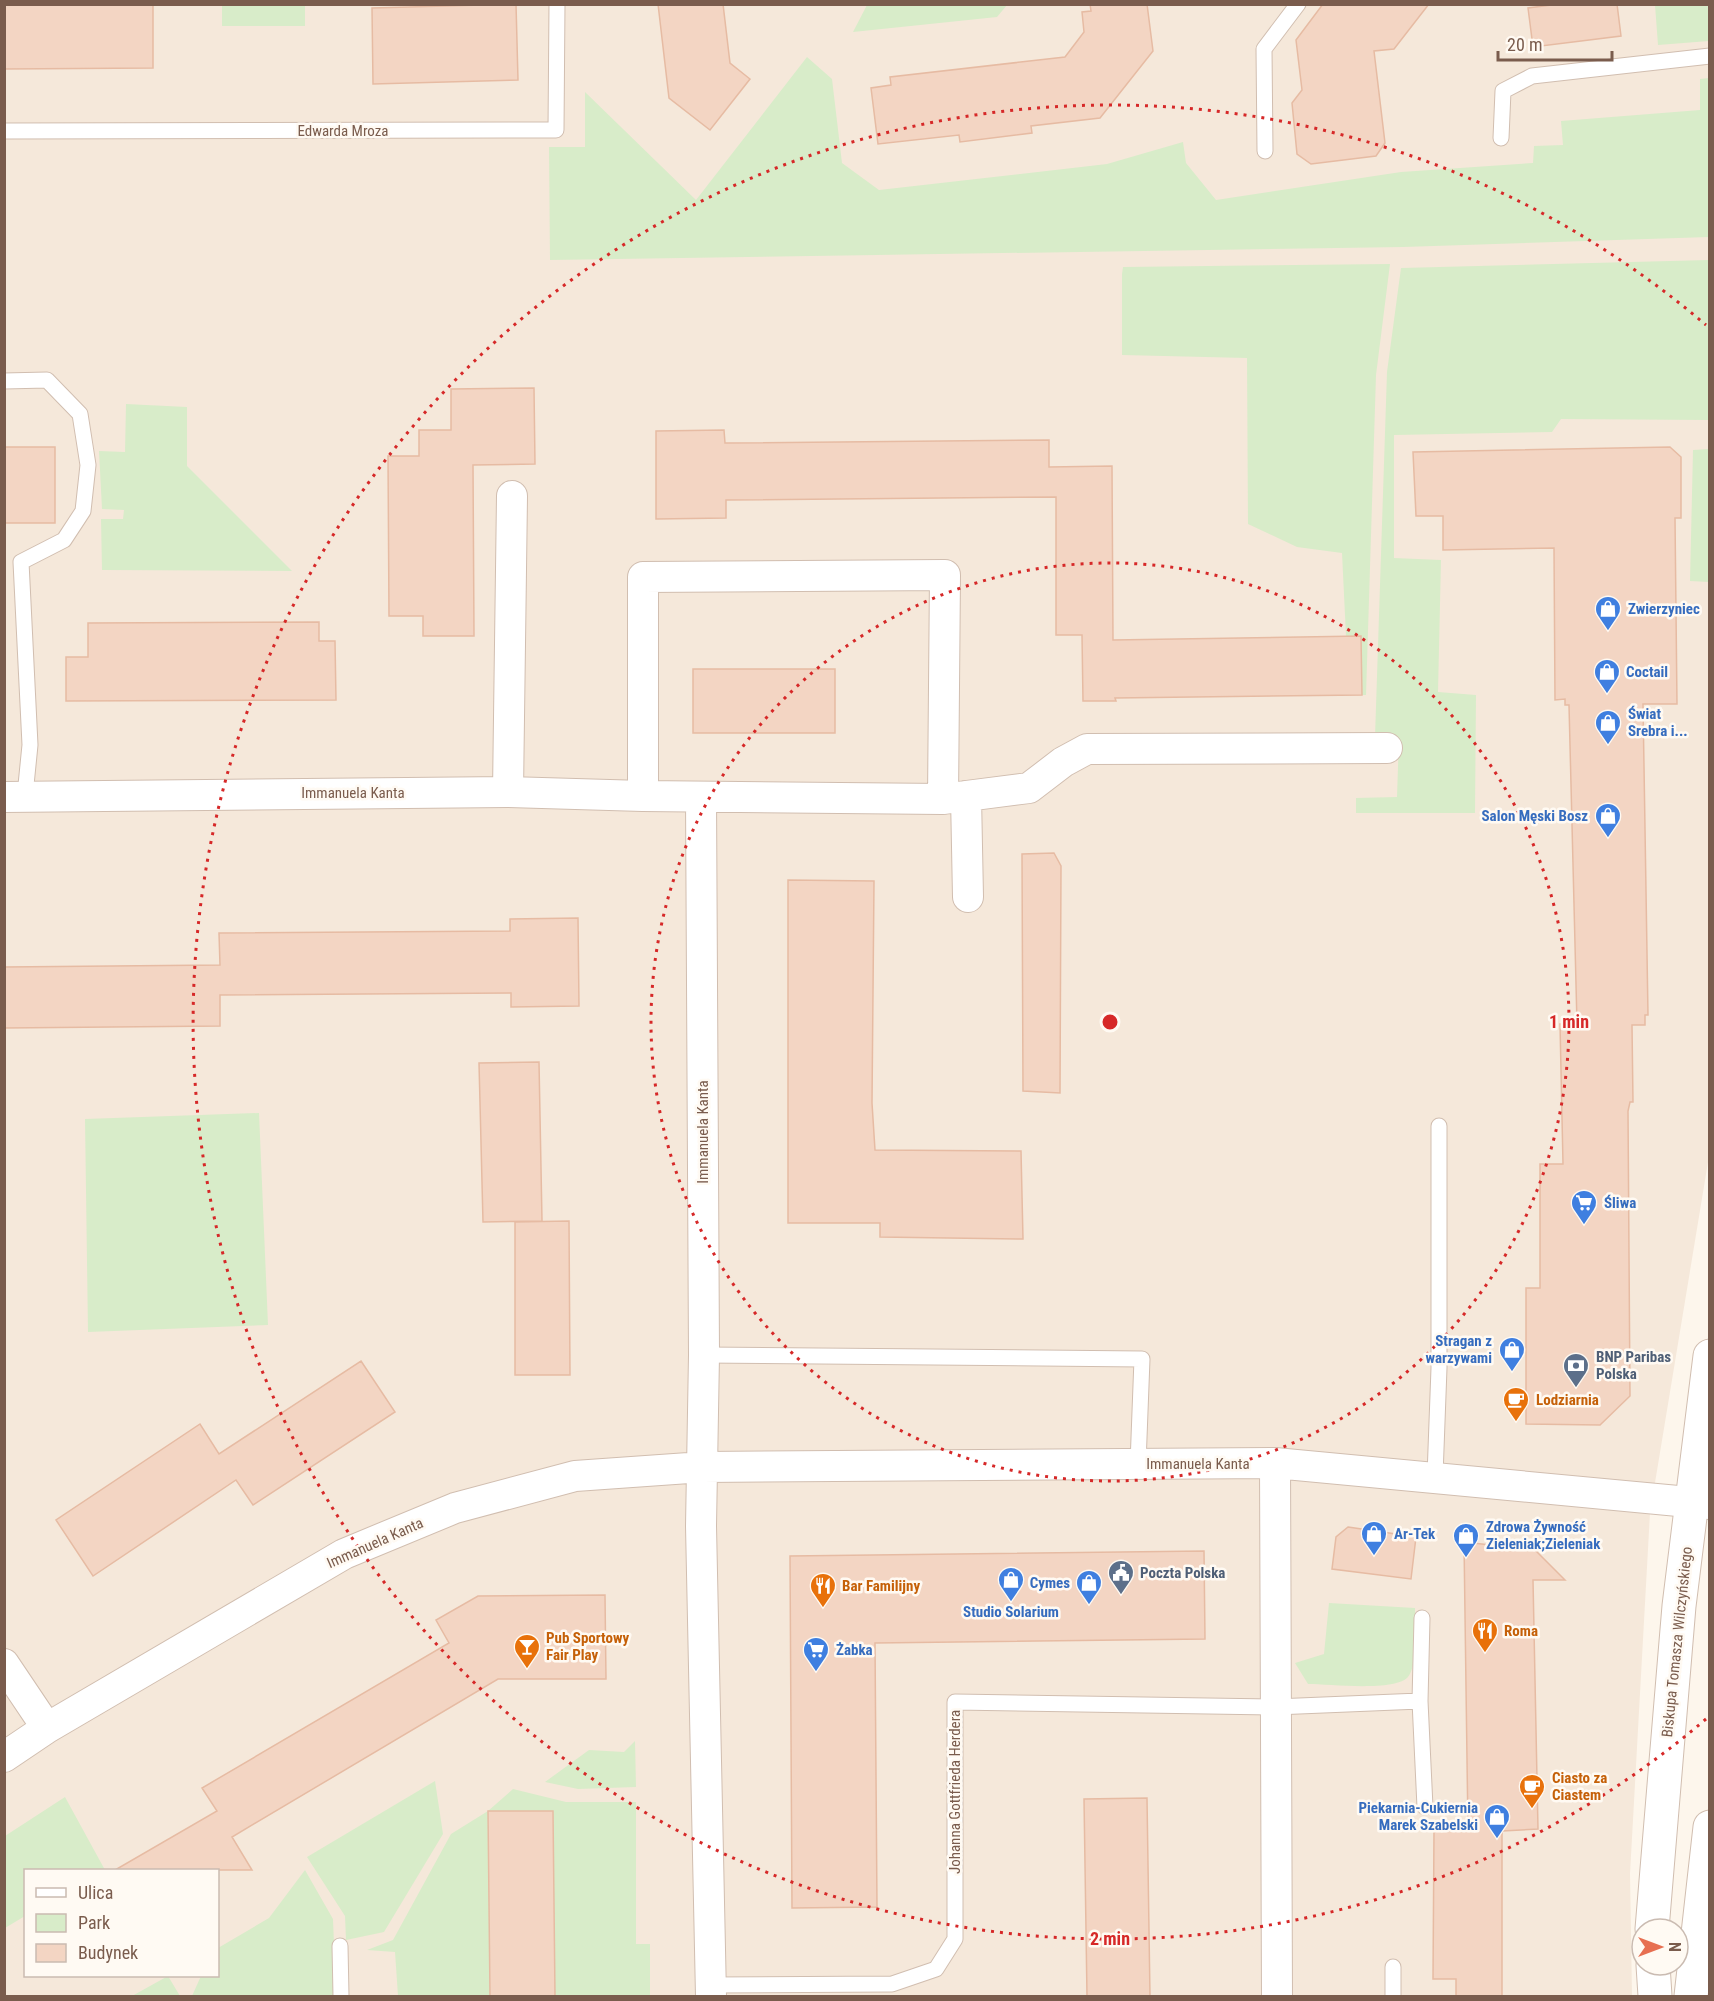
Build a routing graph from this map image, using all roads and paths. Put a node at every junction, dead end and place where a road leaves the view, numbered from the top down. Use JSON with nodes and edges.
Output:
{"nodes":[{"id":1,"x":557,"y":4,"type":"edge"},
{"id":2,"x":1298,"y":4,"type":"edge"},
{"id":3,"x":1710,"y":56,"type":"edge"},
{"id":4,"x":4,"y":131,"type":"edge"},
{"id":5,"x":1501,"y":138,"type":"dead end"},
{"id":6,"x":1265,"y":151,"type":"dead end"},
{"id":7,"x":4,"y":381,"type":"edge"},
{"id":8,"x":512,"y":496,"type":"dead end"},
{"id":9,"x":1387,"y":748,"type":"dead end"},
{"id":10,"x":508,"y":792,"type":"junction"},
{"id":11,"x":15,"y":796,"type":"edge"},
{"id":12,"x":643,"y":796,"type":"junction"},
{"id":13,"x":702,"y":797,"type":"junction"},
{"id":14,"x":954,"y":797,"type":"junction"},
{"id":15,"x":968,"y":897,"type":"dead end"},
{"id":16,"x":1439,"y":1126,"type":"dead end"},
{"id":17,"x":704,"y":1355,"type":"junction"},
{"id":18,"x":1710,"y":1356,"type":"edge"},
{"id":19,"x":1275,"y":1463,"type":"junction"},
{"id":20,"x":1138,"y":1464,"type":"junction"},
{"id":21,"x":703,"y":1467,"type":"junction"},
{"id":22,"x":1435,"y":1476,"type":"junction"},
{"id":23,"x":1701,"y":1503,"type":"edge"},
{"id":24,"x":1422,"y":1618,"type":"dead end"},
{"id":25,"x":4,"y":1664,"type":"edge"},
{"id":26,"x":1420,"y":1701,"type":"junction"},
{"id":27,"x":1275,"y":1707,"type":"junction"},
{"id":28,"x":47,"y":1728,"type":"junction"},
{"id":29,"x":4,"y":1757,"type":"edge"},
{"id":30,"x":1425,"y":1807,"type":"dead end"},
{"id":31,"x":1710,"y":1827,"type":"edge"},
{"id":32,"x":1653,"y":1917,"type":"edge"},
{"id":33,"x":340,"y":1946,"type":"dead end"},
{"id":34,"x":1393,"y":1967,"type":"dead end"},
{"id":35,"x":1654,"y":1977,"type":"edge"},
{"id":36,"x":711,"y":1990,"type":"edge"},
{"id":37,"x":341,"y":1996,"type":"edge"},
{"id":38,"x":1277,"y":1996,"type":"edge"},
{"id":39,"x":1393,"y":1996,"type":"edge"},
{"id":40,"x":1655,"y":1996,"type":"edge"},
{"id":41,"x":1691,"y":1996,"type":"edge"}],
"edges":[{"from":1,"to":4,"type":"lane","name":"Edwarda Mroza"},
{"from":2,"to":6,"type":"lane"},
{"from":3,"to":5,"type":"lane"},
{"from":7,"to":11,"type":"lane"},
{"from":8,"to":10,"type":"street"},
{"from":9,"to":14,"type":"street","name":"Immanuela Kanta"},
{"from":10,"to":11,"type":"street","name":"Immanuela Kanta"},
{"from":10,"to":12,"type":"street","name":"Immanuela Kanta"},
{"from":12,"to":13,"type":"street","name":"Immanuela Kanta"},
{"from":12,"to":14,"type":"street"},
{"from":13,"to":14,"type":"street","name":"Immanuela Kanta"},
{"from":13,"to":17,"type":"street","name":"Immanuela Kanta"},
{"from":14,"to":15,"type":"street"},
{"from":16,"to":22,"type":"lane"},
{"from":17,"to":20,"type":"lane"},
{"from":17,"to":21,"type":"street","name":"Immanuela Kanta"},
{"from":18,"to":23,"type":"street","name":"Biskupa Tomasza Wilczyńskiego"},
{"from":19,"to":20,"type":"street","name":"Immanuela Kanta"},
{"from":19,"to":22,"type":"street","name":"Immanuela Kanta"},
{"from":19,"to":27,"type":"street"},
{"from":20,"to":21,"type":"street","name":"Immanuela Kanta"},
{"from":21,"to":28,"type":"street","name":"Immanuela Kanta"},
{"from":21,"to":36,"type":"street","name":"Johanna Gottfrieda Herdera"},
{"from":22,"to":23,"type":"street","name":"Immanuela Kanta"},
{"from":23,"to":32,"type":"street","name":"Biskupa Tomasza Wilczyńskiego"},
{"from":24,"to":26,"type":"lane"},
{"from":25,"to":28,"type":"street"},
{"from":26,"to":27,"type":"lane"},
{"from":26,"to":30,"type":"lane"},
{"from":27,"to":36,"type":"lane","name":"Johanna Gottfrieda Herdera"},
{"from":27,"to":38,"type":"street"},
{"from":28,"to":29,"type":"street","name":"Immanuela Kanta"},
{"from":31,"to":41,"type":"street"},
{"from":33,"to":37,"type":"lane"},
{"from":34,"to":39,"type":"lane"},
{"from":35,"to":40,"type":"street"}]}
